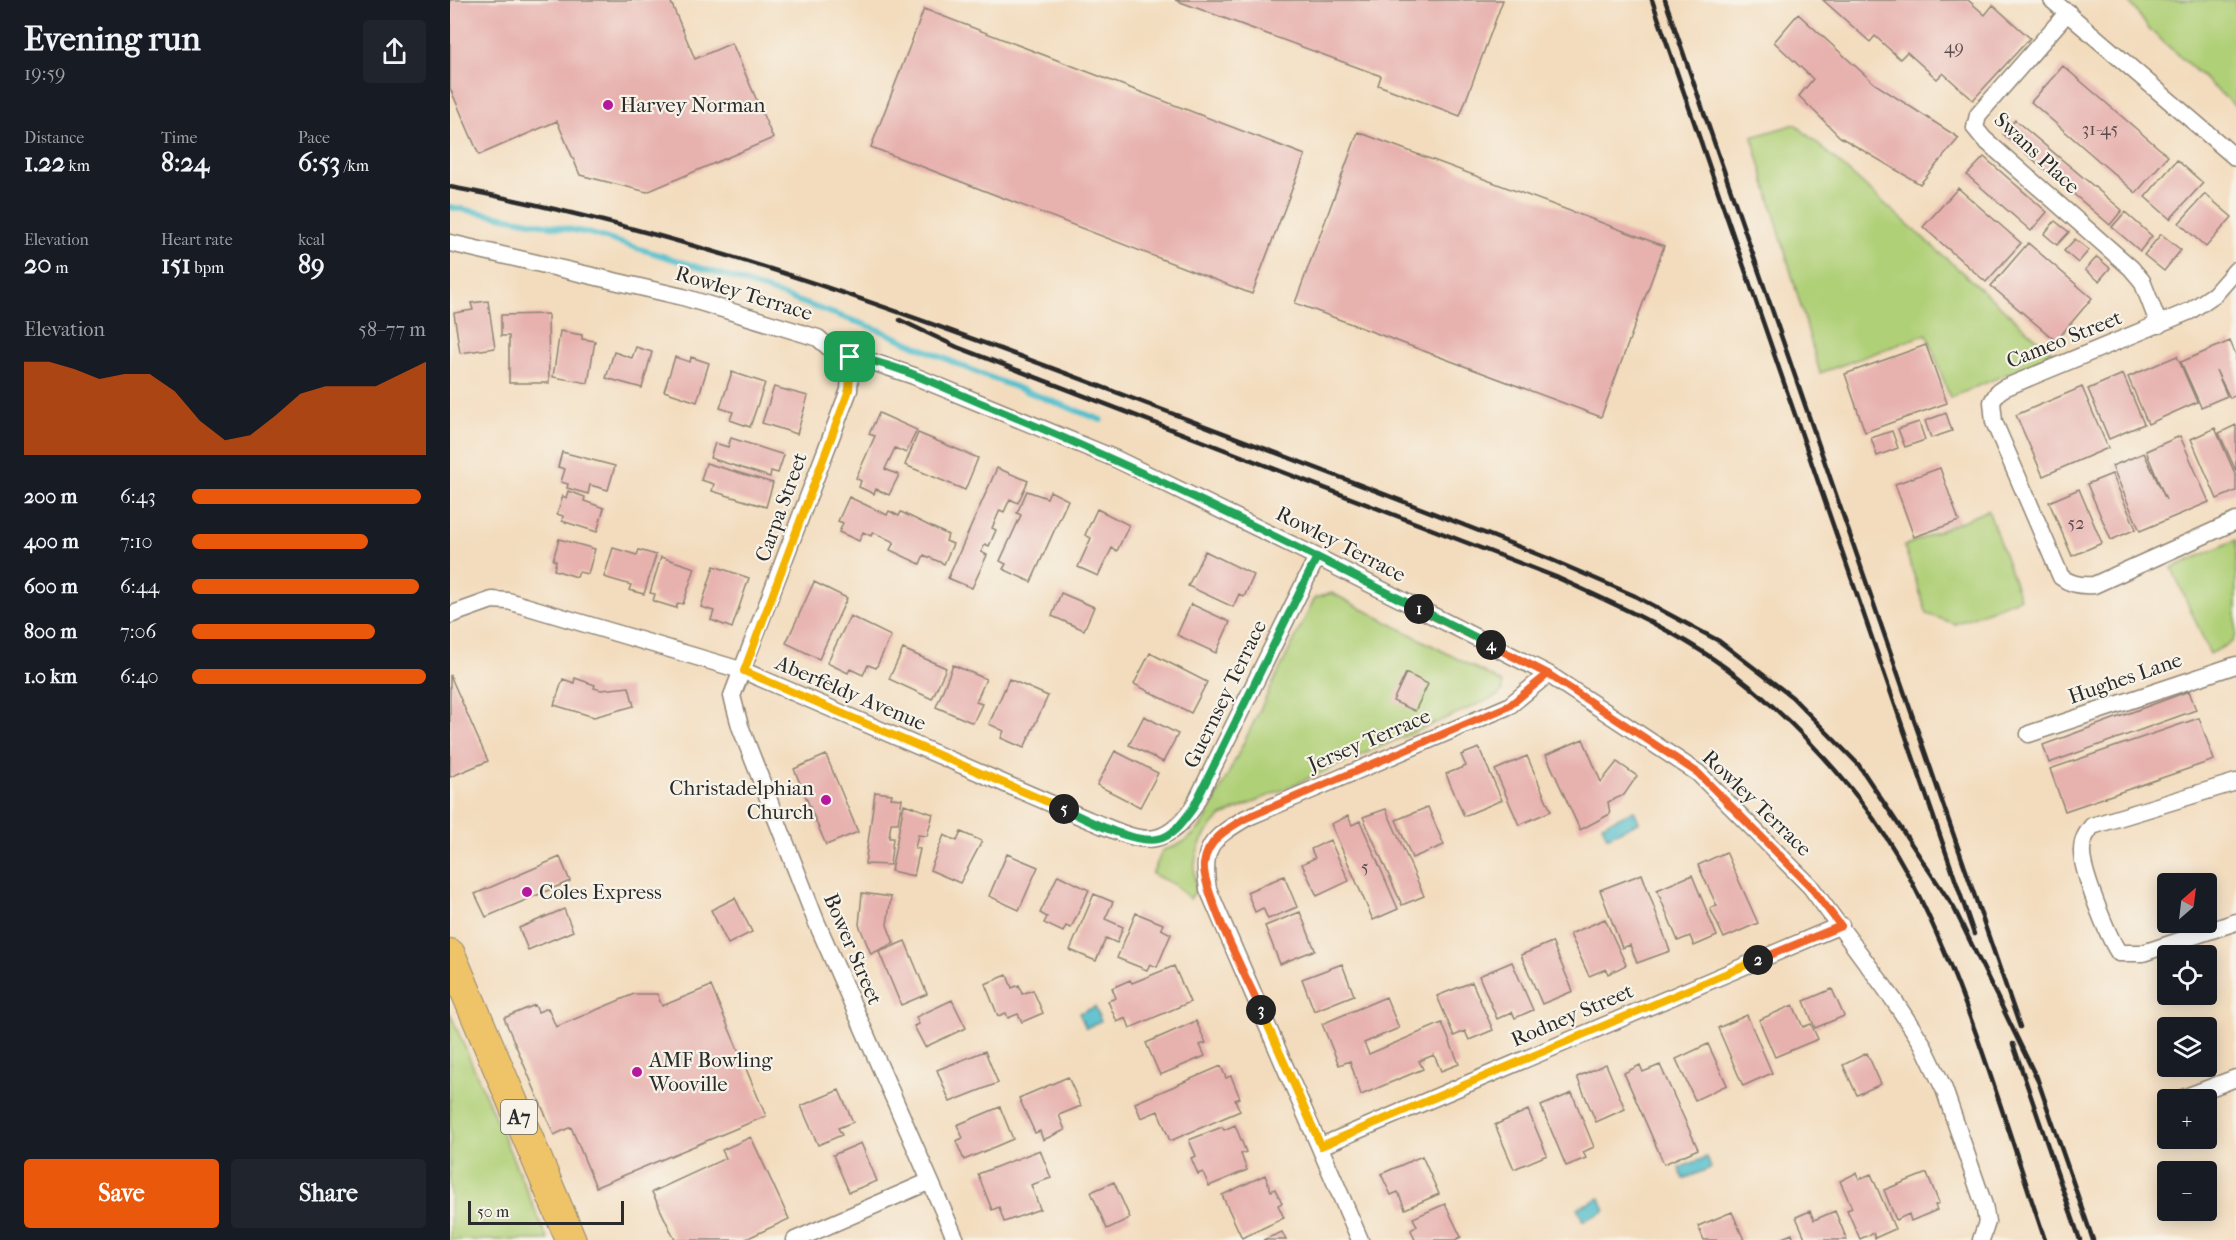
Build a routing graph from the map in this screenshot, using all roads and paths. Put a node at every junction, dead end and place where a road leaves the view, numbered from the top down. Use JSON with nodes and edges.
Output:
{"nodes":[{"id":1,"x":2052,"y":0,"type":"edge"},
{"id":2,"x":2068,"y":12,"type":"junction"},
{"id":3,"x":2236,"y":158,"type":"edge"},
{"id":4,"x":450,"y":243,"type":"edge"},
{"id":5,"x":2236,"y":270,"type":"edge"},
{"id":6,"x":2159,"y":325,"type":"junction"},
{"id":7,"x":841,"y":358,"type":"junction"},
{"id":8,"x":2236,"y":521,"type":"edge"},
{"id":9,"x":1317,"y":557,"type":"junction"},
{"id":10,"x":450,"y":615,"type":"edge"},
{"id":11,"x":2236,"y":665,"type":"edge"},
{"id":12,"x":744,"y":671,"type":"junction"},
{"id":13,"x":1548,"y":674,"type":"junction"},
{"id":14,"x":2029,"y":734,"type":"dead end"},
{"id":15,"x":2236,"y":782,"type":"edge"},
{"id":16,"x":1159,"y":839,"type":"joint"},
{"id":17,"x":2236,"y":922,"type":"edge"},
{"id":18,"x":1841,"y":926,"type":"junction"},
{"id":19,"x":450,"y":954,"type":"edge"},
{"id":20,"x":2236,"y":1078,"type":"edge"},
{"id":21,"x":2207,"y":1089,"type":"edge"},
{"id":22,"x":1321,"y":1146,"type":"junction"},
{"id":23,"x":928,"y":1182,"type":"junction"},
{"id":24,"x":1982,"y":1238,"type":"edge"},
{"id":25,"x":571,"y":1240,"type":"edge"},
{"id":26,"x":795,"y":1240,"type":"edge"},
{"id":27,"x":956,"y":1240,"type":"edge"},
{"id":28,"x":1360,"y":1240,"type":"edge"}],
"edges":[{"from":1,"to":2,"type":"street"},
{"from":2,"to":3,"type":"street"},
{"from":2,"to":6,"type":"street","name":"Swans Place"},
{"from":4,"to":7,"type":"street","name":"Rowley Terrace"},
{"from":5,"to":6,"type":"street","name":"Cameo Street"},
{"from":6,"to":8,"type":"street","name":"Cameo Street"},
{"from":7,"to":9,"type":"street","name":"Rowley Terrace"},
{"from":7,"to":12,"type":"street","name":"Carpa Street"},
{"from":9,"to":13,"type":"street","name":"Rowley Terrace"},
{"from":9,"to":16,"type":"street","name":"Guernsey Terrace"},
{"from":10,"to":12,"type":"street","name":"Aberfeldy Avenue"},
{"from":11,"to":14,"type":"street","name":"Hughes Lane"},
{"from":12,"to":16,"type":"street","name":"Aberfeldy Avenue"},
{"from":12,"to":23,"type":"street","name":"Bower Street"},
{"from":13,"to":18,"type":"street","name":"Rowley Terrace"},
{"from":13,"to":22,"type":"street","name":"Jersey Terrace"},
{"from":15,"to":17,"type":"street"},
{"from":18,"to":22,"type":"street","name":"Rodney Street"},
{"from":18,"to":24,"type":"street","name":"Rowley Terrace"},
{"from":19,"to":25,"type":"highway","number":"A7"},
{"from":20,"to":21,"type":"street"},
{"from":22,"to":28,"type":"street"},
{"from":23,"to":26,"type":"street"},
{"from":23,"to":27,"type":"street","name":"Bower Street"}]}
